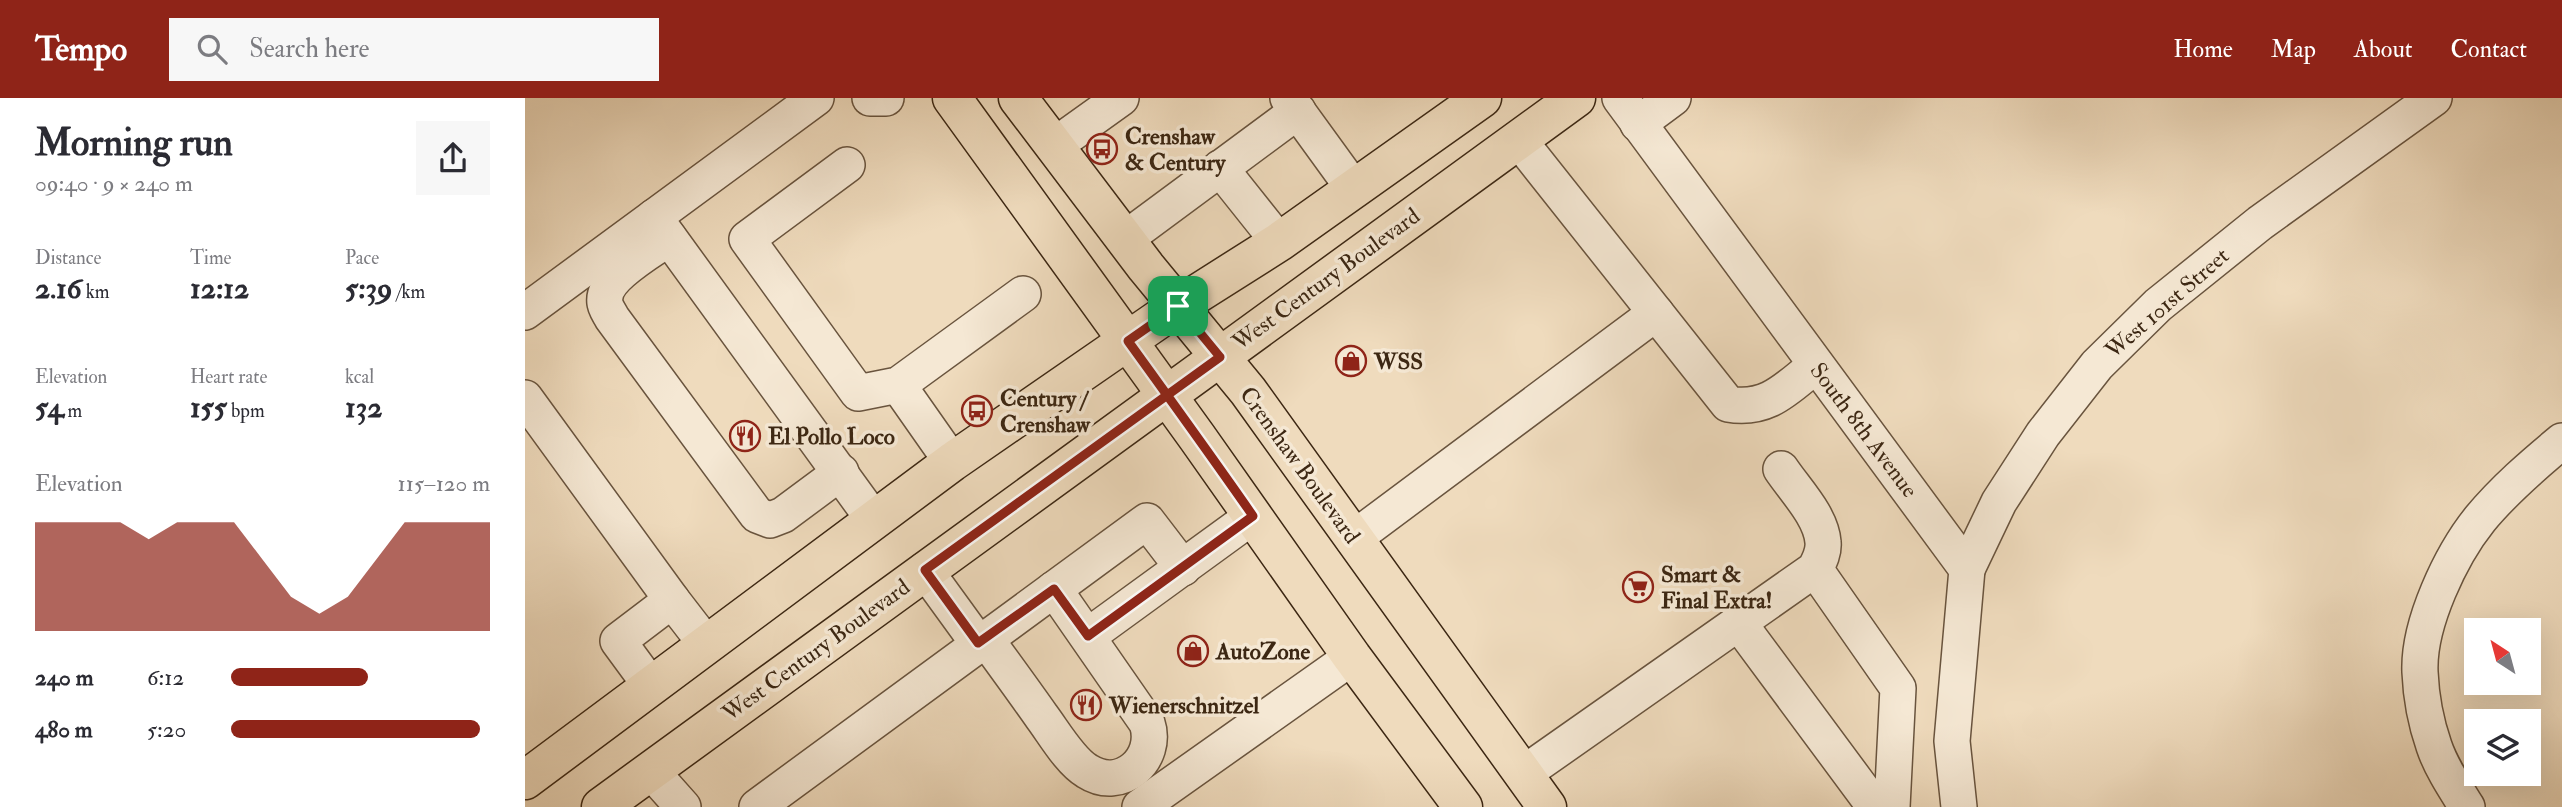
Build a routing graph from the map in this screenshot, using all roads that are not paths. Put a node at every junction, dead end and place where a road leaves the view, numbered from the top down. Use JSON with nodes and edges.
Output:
{"nodes":[{"id":1,"x":815,"y":98,"type":"edge"},
{"id":2,"x":870,"y":98,"type":"edge"},
{"id":3,"x":886,"y":98,"type":"edge"},
{"id":4,"x":952,"y":98,"type":"edge"},
{"id":5,"x":1018,"y":98,"type":"edge"},
{"id":6,"x":1121,"y":98,"type":"edge"},
{"id":7,"x":1482,"y":98,"type":"edge"},
{"id":8,"x":1576,"y":98,"type":"edge"},
{"id":9,"x":1673,"y":98,"type":"edge"},
{"id":10,"x":2434,"y":98,"type":"edge"},
{"id":11,"x":1293,"y":105,"type":"edge"},
{"id":12,"x":1629,"y":111,"type":"edge"},
{"id":13,"x":1518,"y":139,"type":"junction"},
{"id":14,"x":1054,"y":146,"type":"junction"},
{"id":15,"x":847,"y":165,"type":"dead end"},
{"id":16,"x":1220,"y":168,"type":"junction"},
{"id":17,"x":1354,"y":189,"type":"junction"},
{"id":18,"x":661,"y":228,"type":"junction"},
{"id":19,"x":1125,"y":239,"type":"junction"},
{"id":20,"x":1279,"y":242,"type":"junction"},
{"id":21,"x":1023,"y":294,"type":"dead end"},
{"id":22,"x":1178,"y":306,"type":"junction"},
{"id":23,"x":525,"y":312,"type":"edge"},
{"id":24,"x":1656,"y":313,"type":"junction"},
{"id":25,"x":1128,"y":341,"type":"junction"},
{"id":26,"x":1220,"y":357,"type":"junction"},
{"id":27,"x":1816,"y":365,"type":"junction"},
{"id":28,"x":898,"y":385,"type":"junction"},
{"id":29,"x":1167,"y":395,"type":"junction"},
{"id":30,"x":525,"y":398,"type":"edge"},
{"id":31,"x":2562,"y":441,"type":"edge"},
{"id":32,"x":952,"y":462,"type":"junction"},
{"id":33,"x":1781,"y":469,"type":"dead end"},
{"id":34,"x":841,"y":472,"type":"junction"},
{"id":35,"x":1253,"y":516,"type":"junction"},
{"id":36,"x":874,"y":520,"type":"junction"},
{"id":37,"x":1353,"y":539,"type":"junction"},
{"id":38,"x":1183,"y":568,"type":"junction"},
{"id":39,"x":1815,"y":569,"type":"junction"},
{"id":40,"x":1967,"y":569,"type":"junction"},
{"id":41,"x":925,"y":570,"type":"junction"},
{"id":42,"x":1054,"y":589,"type":"junction"},
{"id":43,"x":672,"y":600,"type":"junction"},
{"id":44,"x":1738,"y":622,"type":"junction"},
{"id":45,"x":1088,"y":636,"type":"junction"},
{"id":46,"x":982,"y":641,"type":"junction"},
{"id":47,"x":706,"y":644,"type":"junction"},
{"id":48,"x":1352,"y":657,"type":"junction"},
{"id":49,"x":651,"y":686,"type":"junction"},
{"id":50,"x":1898,"y":688,"type":"junction"},
{"id":51,"x":1955,"y":702,"type":"junction"},
{"id":52,"x":651,"y":771,"type":"junction"},
{"id":53,"x":1523,"y":774,"type":"junction"},
{"id":54,"x":525,"y":780,"type":"edge"},
{"id":55,"x":601,"y":807,"type":"edge"},
{"id":56,"x":683,"y":807,"type":"edge"},
{"id":57,"x":757,"y":807,"type":"edge"},
{"id":58,"x":1140,"y":807,"type":"edge"},
{"id":59,"x":1463,"y":807,"type":"edge"},
{"id":60,"x":1547,"y":807,"type":"edge"},
{"id":61,"x":1875,"y":807,"type":"edge"},
{"id":62,"x":1892,"y":807,"type":"edge"},
{"id":63,"x":1959,"y":807,"type":"edge"},
{"id":64,"x":2467,"y":807,"type":"edge"}],
"edges":[{"from":1,"to":18,"type":"street"},
{"from":2,"to":3,"type":"street"},
{"from":4,"to":25,"type":"main road"},
{"from":5,"to":14,"type":"main road","name":"Crenshaw Boulevard"},
{"from":6,"to":14,"type":"street"},
{"from":7,"to":17,"type":"main road"},
{"from":8,"to":13,"type":"main road","name":"West Century Boulevard"},
{"from":9,"to":12,"type":"street"},
{"from":10,"to":40,"type":"street","name":"West 101st Street"},
{"from":11,"to":16,"type":"street"},
{"from":11,"to":17,"type":"street"},
{"from":12,"to":27,"type":"street","name":"South 8th Avenue"},
{"from":13,"to":24,"type":"street"},
{"from":13,"to":26,"type":"main road","name":"West Century Boulevard"},
{"from":14,"to":19,"type":"main road","name":"Crenshaw Boulevard"},
{"from":15,"to":28,"type":"street"},
{"from":16,"to":19,"type":"street"},
{"from":16,"to":20,"type":"street"},
{"from":17,"to":20,"type":"main road"},
{"from":18,"to":23,"type":"street"},
{"from":18,"to":34,"type":"street"},
{"from":18,"to":34,"type":"street"},
{"from":19,"to":22,"type":"main road","name":"Crenshaw Boulevard"},
{"from":20,"to":22,"type":"main road"},
{"from":21,"to":28,"type":"street"},
{"from":22,"to":25,"type":"main road"},
{"from":22,"to":26,"type":"main road","name":"Crenshaw Boulevard"},
{"from":24,"to":27,"type":"street"},
{"from":24,"to":37,"type":"street"},
{"from":25,"to":29,"type":"main road"},
{"from":25,"to":32,"type":"main road"},
{"from":26,"to":29,"type":"main road","name":"West Century Boulevard"},
{"from":26,"to":37,"type":"main road","name":"Crenshaw Boulevard"},
{"from":27,"to":40,"type":"street","name":"South 8th Avenue"},
{"from":28,"to":32,"type":"street"},
{"from":29,"to":35,"type":"main road"},
{"from":29,"to":41,"type":"main road","name":"West Century Boulevard"},
{"from":30,"to":43,"type":"street"},
{"from":31,"to":64,"type":"street"},
{"from":32,"to":36,"type":"main road"},
{"from":33,"to":39,"type":"street"},
{"from":34,"to":36,"type":"street"},
{"from":35,"to":38,"type":"street"},
{"from":35,"to":48,"type":"main road"},
{"from":36,"to":47,"type":"main road"},
{"from":37,"to":53,"type":"main road","name":"Crenshaw Boulevard"},
{"from":38,"to":42,"type":"street"},
{"from":38,"to":45,"type":"street"},
{"from":39,"to":44,"type":"street"},
{"from":39,"to":50,"type":"street"},
{"from":40,"to":51,"type":"street"},
{"from":41,"to":46,"type":"street"},
{"from":41,"to":52,"type":"main road","name":"West Century Boulevard"},
{"from":42,"to":45,"type":"street"},
{"from":42,"to":46,"type":"street"},
{"from":43,"to":47,"type":"street"},
{"from":43,"to":49,"type":"street"},
{"from":44,"to":53,"type":"street"},
{"from":44,"to":61,"type":"street"},
{"from":45,"to":46,"type":"street"},
{"from":46,"to":57,"type":"street"},
{"from":47,"to":49,"type":"main road"},
{"from":48,"to":58,"type":"street"},
{"from":48,"to":59,"type":"main road"},
{"from":49,"to":54,"type":"main road"},
{"from":50,"to":51,"type":"street"},
{"from":50,"to":62,"type":"street"},
{"from":51,"to":63,"type":"street"},
{"from":52,"to":55,"type":"main road","name":"West Century Boulevard"},
{"from":52,"to":56,"type":"street"},
{"from":53,"to":60,"type":"main road","name":"Crenshaw Boulevard"}]}
